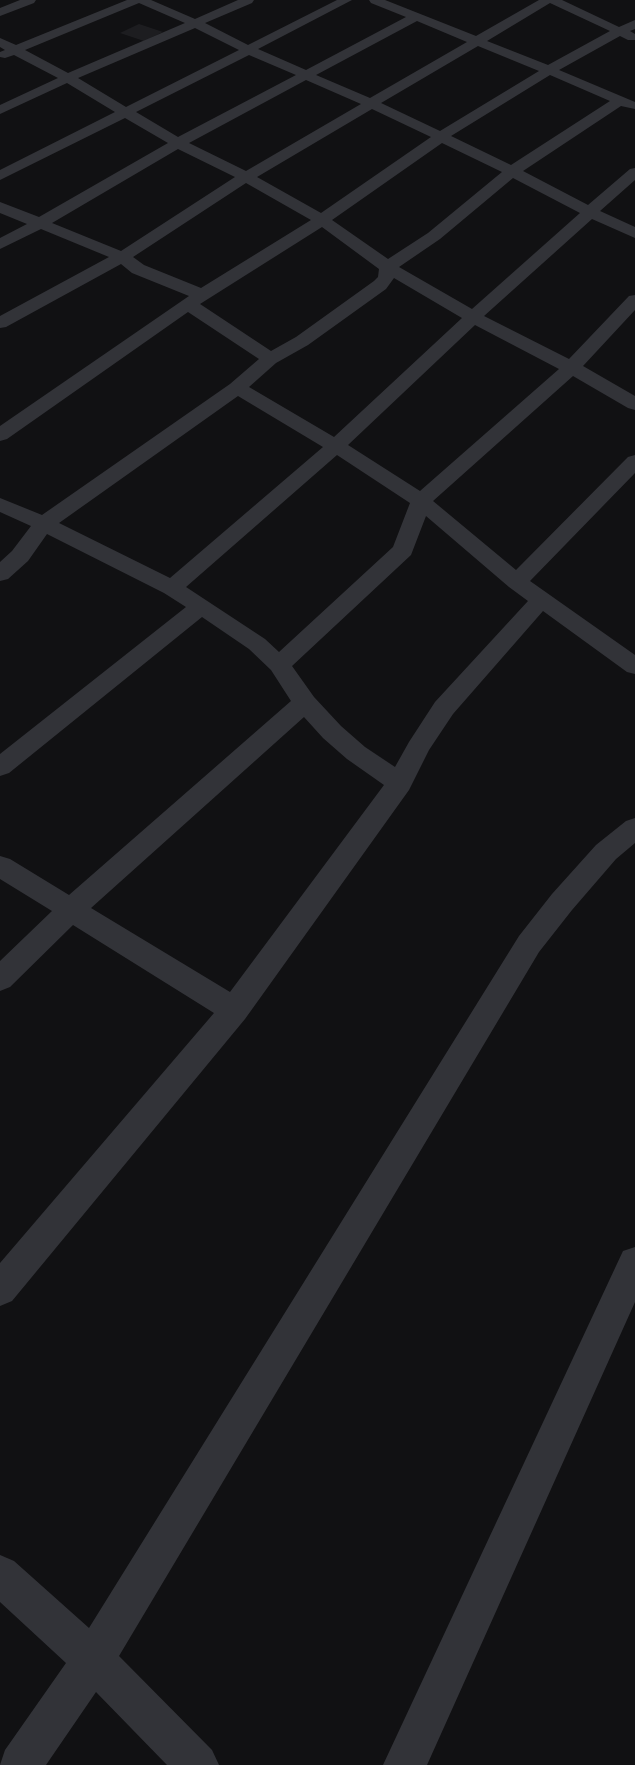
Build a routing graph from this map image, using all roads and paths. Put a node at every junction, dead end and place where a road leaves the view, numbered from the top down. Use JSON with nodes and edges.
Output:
{"nodes":[{"id":1,"x":30,"y":0,"type":"edge"},
{"id":2,"x":137,"y":0,"type":"edge"},
{"id":3,"x":141,"y":0,"type":"edge"},
{"id":4,"x":248,"y":0,"type":"edge"},
{"id":5,"x":346,"y":0,"type":"edge"},
{"id":6,"x":375,"y":0,"type":"edge"},
{"id":7,"x":547,"y":0,"type":"edge"},
{"id":8,"x":552,"y":0,"type":"edge"},
{"id":9,"x":0,"y":12,"type":"edge"},
{"id":10,"x":415,"y":17,"type":"junction"},
{"id":11,"x":195,"y":23,"type":"junction"},
{"id":12,"x":635,"y":24,"type":"edge"},
{"id":13,"x":620,"y":31,"type":"junction"},
{"id":14,"x":635,"y":38,"type":"edge"},
{"id":15,"x":0,"y":42,"type":"edge"},
{"id":16,"x":478,"y":42,"type":"junction"},
{"id":17,"x":249,"y":50,"type":"junction"},
{"id":18,"x":7,"y":53,"type":"edge"},
{"id":19,"x":549,"y":70,"type":"junction"},
{"id":20,"x":306,"y":75,"type":"junction"},
{"id":21,"x":68,"y":78,"type":"junction"},
{"id":22,"x":625,"y":99,"type":"edge"},
{"id":23,"x":370,"y":103,"type":"junction"},
{"id":24,"x":0,"y":110,"type":"edge"},
{"id":25,"x":124,"y":112,"type":"junction"},
{"id":26,"x":439,"y":138,"type":"junction"},
{"id":27,"x":178,"y":143,"type":"junction"},
{"id":28,"x":512,"y":171,"type":"junction"},
{"id":29,"x":635,"y":172,"type":"edge"},
{"id":30,"x":0,"y":176,"type":"edge"},
{"id":31,"x":246,"y":177,"type":"junction"},
{"id":32,"x":0,"y":206,"type":"edge"},
{"id":33,"x":589,"y":212,"type":"junction"},
{"id":34,"x":322,"y":220,"type":"junction"},
{"id":35,"x":39,"y":224,"type":"junction"},
{"id":36,"x":635,"y":233,"type":"edge"},
{"id":37,"x":0,"y":244,"type":"edge"},
{"id":38,"x":122,"y":258,"type":"junction"},
{"id":39,"x":388,"y":267,"type":"junction"},
{"id":40,"x":196,"y":300,"type":"junction"},
{"id":41,"x":635,"y":300,"type":"edge"},
{"id":42,"x":474,"y":317,"type":"junction"},
{"id":43,"x":0,"y":323,"type":"edge"},
{"id":44,"x":270,"y":359,"type":"junction"},
{"id":45,"x":572,"y":367,"type":"junction"},
{"id":46,"x":237,"y":388,"type":"junction"},
{"id":47,"x":635,"y":404,"type":"edge"},
{"id":48,"x":0,"y":435,"type":"edge"},
{"id":49,"x":336,"y":446,"type":"junction"},
{"id":50,"x":635,"y":461,"type":"edge"},
{"id":51,"x":422,"y":501,"type":"junction"},
{"id":52,"x":0,"y":504,"type":"edge"},
{"id":53,"x":44,"y":524,"type":"junction"},
{"id":54,"x":0,"y":574,"type":"edge"},
{"id":55,"x":517,"y":582,"type":"junction"},
{"id":56,"x":172,"y":588,"type":"junction"},
{"id":57,"x":542,"y":599,"type":"junction"},
{"id":58,"x":201,"y":606,"type":"junction"},
{"id":59,"x":279,"y":665,"type":"junction"},
{"id":60,"x":635,"y":666,"type":"edge"},
{"id":61,"x":305,"y":704,"type":"junction"},
{"id":62,"x":0,"y":767,"type":"edge"},
{"id":63,"x":400,"y":783,"type":"junction"},
{"id":64,"x":635,"y":828,"type":"edge"},
{"id":65,"x":0,"y":866,"type":"edge"},
{"id":66,"x":72,"y":910,"type":"junction"},
{"id":67,"x":0,"y":979,"type":"edge"},
{"id":68,"x":234,"y":1010,"type":"junction"},
{"id":69,"x":635,"y":1263,"type":"edge"},
{"id":70,"x":0,"y":1289,"type":"edge"},
{"id":71,"x":0,"y":1575,"type":"edge"},
{"id":72,"x":93,"y":1660,"type":"junction"},
{"id":73,"x":20,"y":1765,"type":"edge"},
{"id":74,"x":197,"y":1765,"type":"edge"},
{"id":75,"x":405,"y":1765,"type":"edge"}],
"edges":[{"from":1,"to":9,"type":"street"},
{"from":2,"to":18,"type":"street"},
{"from":3,"to":11,"type":"street"},
{"from":4,"to":11,"type":"street"},
{"from":5,"to":17,"type":"street"},
{"from":6,"to":10,"type":"street"},
{"from":7,"to":16,"type":"street"},
{"from":8,"to":13,"type":"street"},
{"from":10,"to":16,"type":"street"},
{"from":10,"to":20,"type":"street"},
{"from":11,"to":17,"type":"street"},
{"from":11,"to":21,"type":"street"},
{"from":12,"to":13,"type":"street"},
{"from":13,"to":14,"type":"street"},
{"from":13,"to":19,"type":"street"},
{"from":15,"to":18,"type":"street"},
{"from":16,"to":19,"type":"street"},
{"from":16,"to":23,"type":"street"},
{"from":17,"to":20,"type":"street"},
{"from":17,"to":25,"type":"street"},
{"from":18,"to":21,"type":"street"},
{"from":19,"to":22,"type":"street"},
{"from":19,"to":26,"type":"street"},
{"from":20,"to":23,"type":"street"},
{"from":20,"to":27,"type":"street"},
{"from":21,"to":24,"type":"street"},
{"from":21,"to":25,"type":"street"},
{"from":22,"to":28,"type":"street"},
{"from":23,"to":26,"type":"street"},
{"from":23,"to":31,"type":"street"},
{"from":25,"to":27,"type":"street"},
{"from":25,"to":30,"type":"street"},
{"from":26,"to":28,"type":"street"},
{"from":26,"to":34,"type":"street"},
{"from":27,"to":31,"type":"street"},
{"from":27,"to":35,"type":"street"},
{"from":28,"to":33,"type":"street"},
{"from":28,"to":39,"type":"street"},
{"from":29,"to":33,"type":"street"},
{"from":31,"to":34,"type":"street"},
{"from":31,"to":38,"type":"street"},
{"from":32,"to":35,"type":"street"},
{"from":33,"to":36,"type":"street"},
{"from":33,"to":42,"type":"street"},
{"from":34,"to":39,"type":"street"},
{"from":34,"to":40,"type":"street"},
{"from":35,"to":37,"type":"street"},
{"from":35,"to":38,"type":"street"},
{"from":38,"to":40,"type":"street"},
{"from":38,"to":43,"type":"street"},
{"from":39,"to":42,"type":"street"},
{"from":39,"to":44,"type":"street"},
{"from":40,"to":44,"type":"street"},
{"from":40,"to":48,"type":"street"},
{"from":41,"to":45,"type":"street"},
{"from":42,"to":45,"type":"street"},
{"from":42,"to":49,"type":"street"},
{"from":44,"to":46,"type":"street"},
{"from":45,"to":47,"type":"street"},
{"from":45,"to":51,"type":"street"},
{"from":46,"to":49,"type":"street"},
{"from":46,"to":53,"type":"street"},
{"from":49,"to":51,"type":"street"},
{"from":49,"to":56,"type":"street"},
{"from":50,"to":55,"type":"street"},
{"from":51,"to":55,"type":"street"},
{"from":51,"to":59,"type":"street"},
{"from":52,"to":53,"type":"street"},
{"from":53,"to":54,"type":"street"},
{"from":53,"to":56,"type":"street"},
{"from":55,"to":57,"type":"street"},
{"from":56,"to":58,"type":"street"},
{"from":57,"to":60,"type":"street"},
{"from":57,"to":63,"type":"street"},
{"from":58,"to":59,"type":"street"},
{"from":58,"to":62,"type":"street"},
{"from":59,"to":61,"type":"street"},
{"from":61,"to":63,"type":"street"},
{"from":61,"to":66,"type":"street"},
{"from":63,"to":68,"type":"street"},
{"from":64,"to":72,"type":"street"},
{"from":65,"to":66,"type":"street"},
{"from":66,"to":67,"type":"street"},
{"from":66,"to":68,"type":"street"},
{"from":68,"to":70,"type":"street"},
{"from":69,"to":75,"type":"street"},
{"from":71,"to":72,"type":"street"},
{"from":72,"to":73,"type":"street"},
{"from":72,"to":74,"type":"street"}]}
